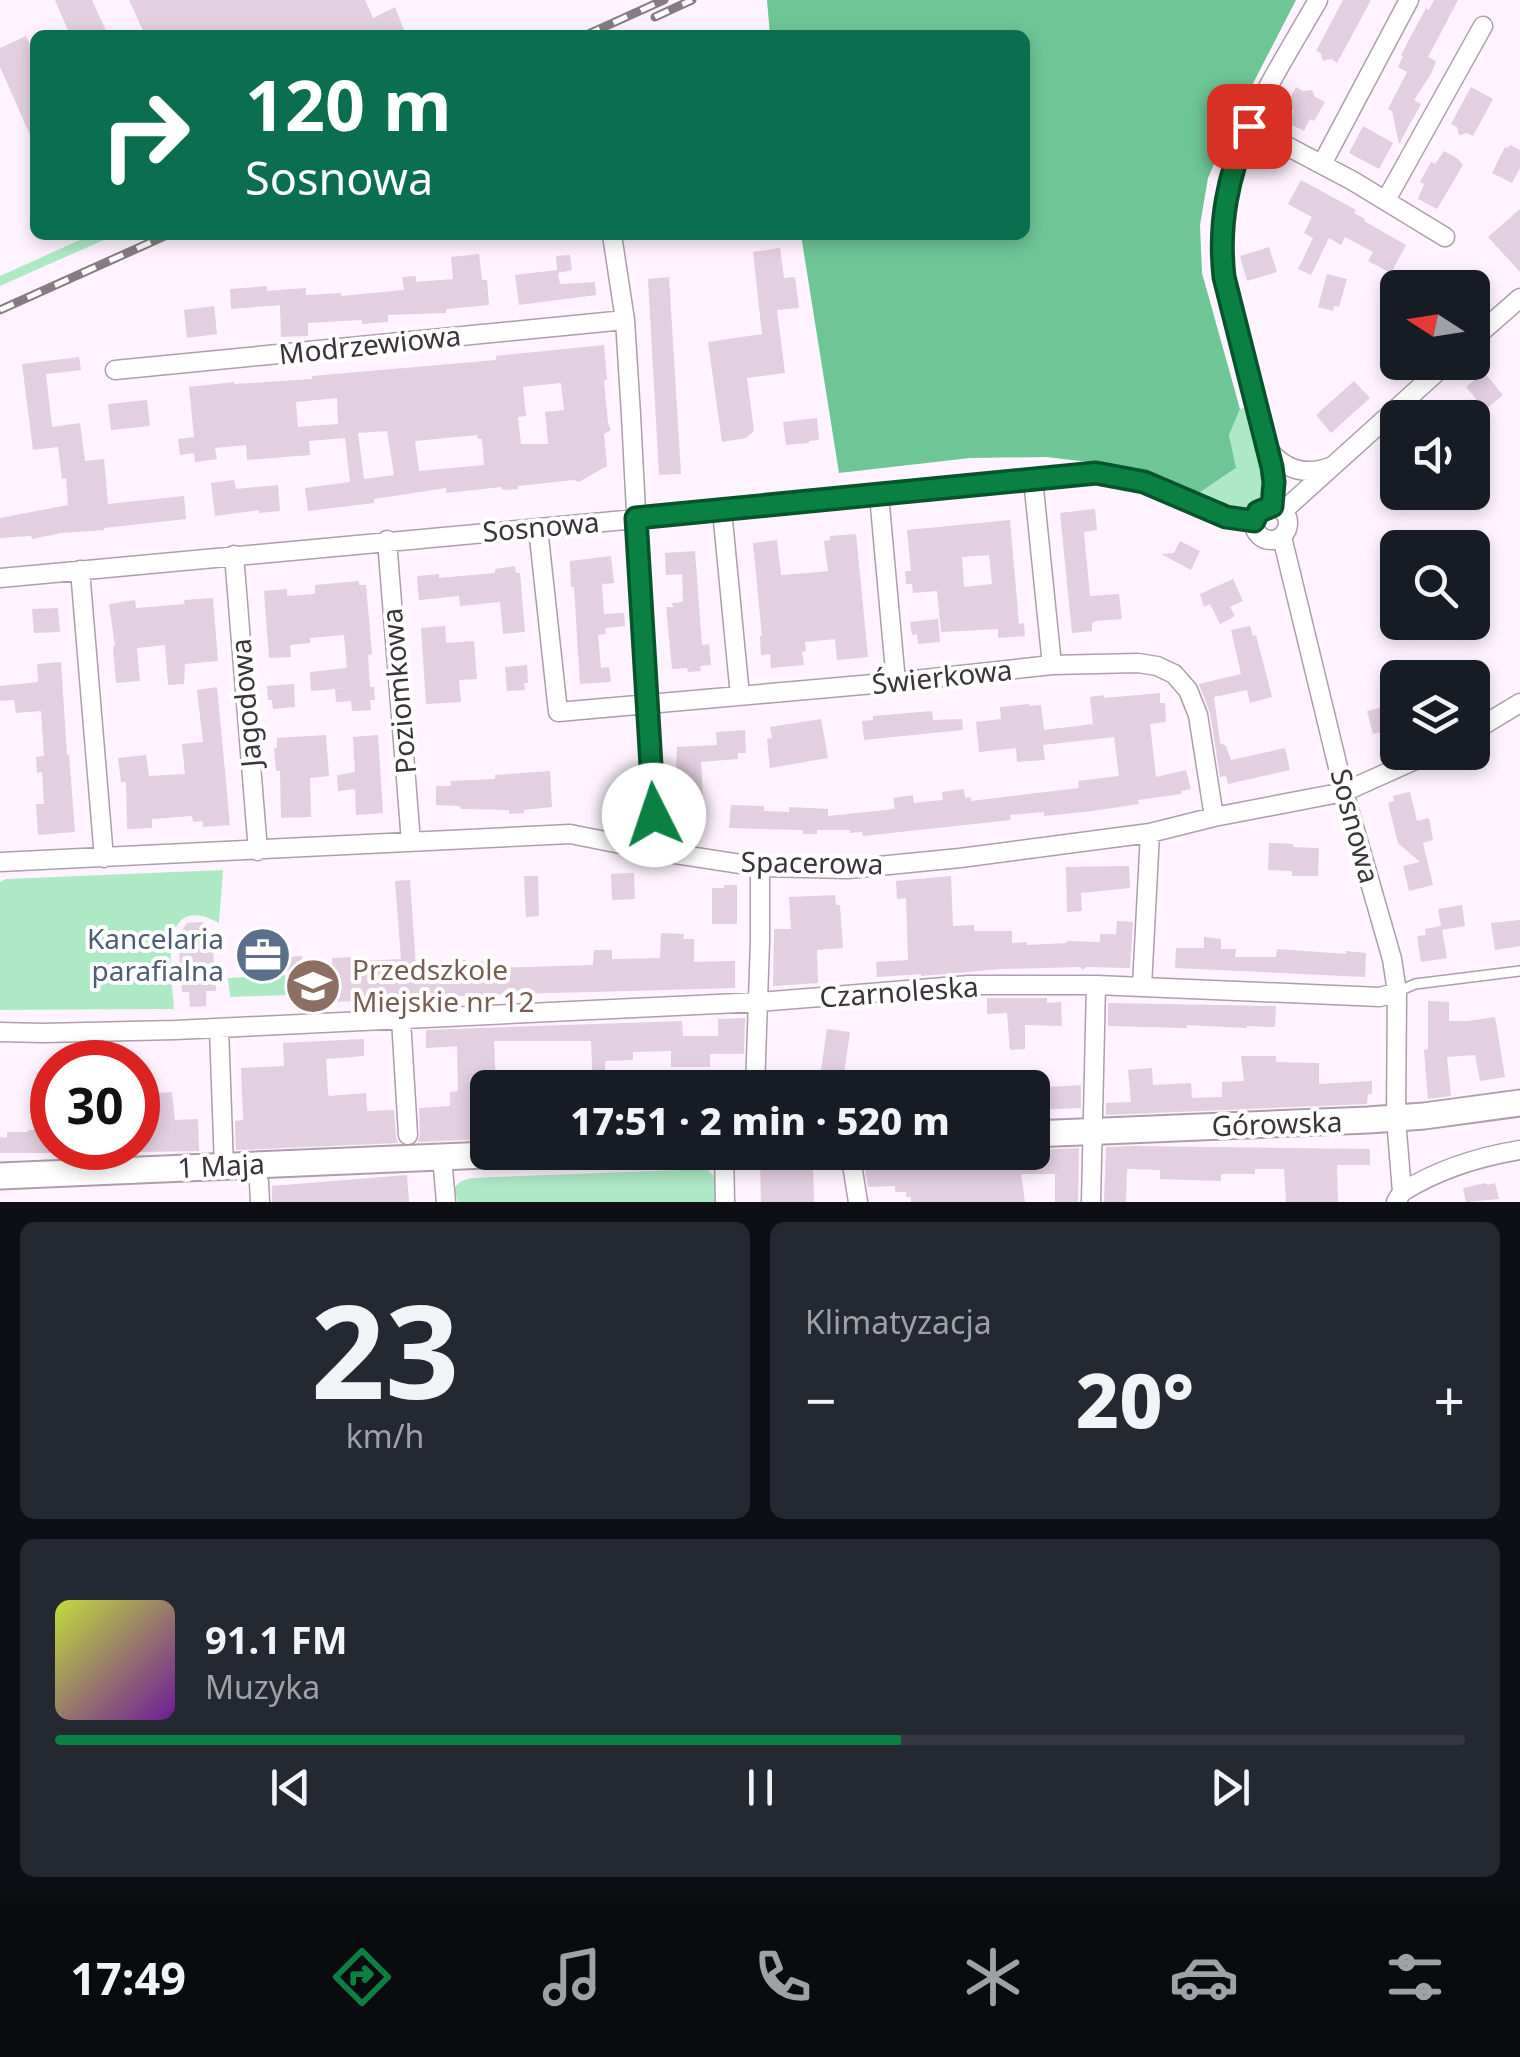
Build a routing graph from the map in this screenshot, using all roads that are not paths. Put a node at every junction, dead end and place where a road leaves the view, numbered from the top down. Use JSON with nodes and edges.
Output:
{"nodes":[{"id":1,"x":1318,"y":0,"type":"edge"},
{"id":2,"x":1408,"y":0,"type":"edge"},
{"id":3,"x":1483,"y":26,"type":"dead end"},
{"id":4,"x":1249,"y":126,"type":"junction"},
{"id":5,"x":1322,"y":164,"type":"junction"},
{"id":6,"x":1386,"y":200,"type":"junction"},
{"id":7,"x":1445,"y":237,"type":"dead end"},
{"id":8,"x":613,"y":240,"type":"edge"},
{"id":9,"x":1520,"y":298,"type":"edge"},
{"id":10,"x":625,"y":320,"type":"junction"},
{"id":11,"x":1490,"y":324,"type":"edge"},
{"id":12,"x":114,"y":370,"type":"dead end"},
{"id":13,"x":1428,"y":380,"type":"edge"},
{"id":14,"x":1267,"y":447,"type":"junction"},
{"id":15,"x":1338,"y":460,"type":"junction"},
{"id":16,"x":1034,"y":479,"type":"junction"},
{"id":17,"x":879,"y":494,"type":"junction"},
{"id":18,"x":1278,"y":508,"type":"junction"},
{"id":19,"x":722,"y":510,"type":"junction"},
{"id":20,"x":636,"y":518,"type":"junction"},
{"id":21,"x":1254,"y":521,"type":"junction"},
{"id":22,"x":538,"y":528,"type":"junction"},
{"id":23,"x":1282,"y":537,"type":"junction"},
{"id":24,"x":387,"y":540,"type":"junction"},
{"id":25,"x":234,"y":555,"type":"junction"},
{"id":26,"x":80,"y":570,"type":"junction"},
{"id":27,"x":0,"y":578,"type":"edge"},
{"id":28,"x":1052,"y":665,"type":"junction"},
{"id":29,"x":896,"y":682,"type":"junction"},
{"id":30,"x":740,"y":696,"type":"junction"},
{"id":31,"x":1520,"y":702,"type":"edge"},
{"id":32,"x":646,"y":706,"type":"junction"},
{"id":33,"x":1490,"y":721,"type":"edge"},
{"id":34,"x":1393,"y":770,"type":"edge"},
{"id":35,"x":1344,"y":792,"type":"junction"},
{"id":36,"x":1214,"y":817,"type":"junction"},
{"id":37,"x":1150,"y":833,"type":"junction"},
{"id":38,"x":411,"y":842,"type":"junction"},
{"id":39,"x":258,"y":850,"type":"junction"},
{"id":40,"x":656,"y":852,"type":"junction"},
{"id":41,"x":104,"y":858,"type":"junction"},
{"id":42,"x":0,"y":862,"type":"edge"},
{"id":43,"x":760,"y":867,"type":"junction"},
{"id":44,"x":1520,"y":971,"type":"edge"},
{"id":45,"x":1096,"y":985,"type":"junction"},
{"id":46,"x":1142,"y":986,"type":"junction"},
{"id":47,"x":1396,"y":992,"type":"junction"},
{"id":48,"x":759,"y":1002,"type":"junction"},
{"id":49,"x":401,"y":1019,"type":"junction"},
{"id":50,"x":219,"y":1028,"type":"junction"},
{"id":51,"x":0,"y":1032,"type":"edge"},
{"id":52,"x":756,"y":1070,"type":"edge"},
{"id":53,"x":1520,"y":1104,"type":"edge"},
{"id":54,"x":1396,"y":1118,"type":"junction"},
{"id":55,"x":1093,"y":1131,"type":"junction"},
{"id":56,"x":1050,"y":1133,"type":"edge"},
{"id":57,"x":408,"y":1136,"type":"dead end"},
{"id":58,"x":1520,"y":1150,"type":"edge"},
{"id":59,"x":470,"y":1156,"type":"edge"},
{"id":60,"x":442,"y":1157,"type":"junction"},
{"id":61,"x":253,"y":1164,"type":"junction"},
{"id":62,"x":224,"y":1166,"type":"junction"},
{"id":63,"x":724,"y":1170,"type":"edge"},
{"id":64,"x":853,"y":1170,"type":"edge"},
{"id":65,"x":0,"y":1176,"type":"edge"},
{"id":66,"x":1399,"y":1197,"type":"edge"},
{"id":67,"x":260,"y":1202,"type":"edge"},
{"id":68,"x":446,"y":1202,"type":"edge"},
{"id":69,"x":725,"y":1202,"type":"edge"},
{"id":70,"x":858,"y":1202,"type":"edge"},
{"id":71,"x":1091,"y":1202,"type":"edge"}],
"edges":[{"from":1,"to":4,"type":"street"},
{"from":2,"to":5,"type":"street"},
{"from":3,"to":6,"type":"street"},
{"from":4,"to":5,"type":"street"},
{"from":4,"to":14,"type":"street"},
{"from":5,"to":6,"type":"street"},
{"from":6,"to":7,"type":"street"},
{"from":8,"to":10,"type":"street"},
{"from":9,"to":11,"type":"street"},
{"from":10,"to":12,"type":"street","name":"Modrzewiowa"},
{"from":10,"to":20,"type":"street"},
{"from":13,"to":15,"type":"street"},
{"from":14,"to":15,"type":"street"},
{"from":14,"to":18,"type":"street"},
{"from":15,"to":18,"type":"street"},
{"from":16,"to":17,"type":"street","name":"Sosnowa"},
{"from":16,"to":21,"type":"street","name":"Sosnowa"},
{"from":16,"to":28,"type":"street"},
{"from":17,"to":19,"type":"street","name":"Sosnowa"},
{"from":17,"to":29,"type":"street"},
{"from":18,"to":21,"type":"street"},
{"from":18,"to":23,"type":"street"},
{"from":19,"to":20,"type":"street","name":"Sosnowa"},
{"from":19,"to":30,"type":"street"},
{"from":20,"to":22,"type":"street","name":"Sosnowa"},
{"from":20,"to":32,"type":"street"},
{"from":21,"to":23,"type":"street"},
{"from":22,"to":24,"type":"street","name":"Sosnowa"},
{"from":22,"to":32,"type":"street","name":"Świerkowa"},
{"from":23,"to":35,"type":"street","name":"Sosnowa"},
{"from":24,"to":25,"type":"street","name":"Sosnowa"},
{"from":24,"to":38,"type":"street","name":"Poziomkowa"},
{"from":25,"to":26,"type":"street","name":"Sosnowa"},
{"from":25,"to":39,"type":"street","name":"Jagodowa"},
{"from":26,"to":27,"type":"street","name":"Sosnowa"},
{"from":26,"to":41,"type":"street"},
{"from":28,"to":29,"type":"street","name":"Świerkowa"},
{"from":28,"to":36,"type":"street","name":"Świerkowa"},
{"from":29,"to":30,"type":"street","name":"Świerkowa"},
{"from":30,"to":32,"type":"street","name":"Świerkowa"},
{"from":31,"to":33,"type":"street"},
{"from":32,"to":40,"type":"street"},
{"from":34,"to":35,"type":"street","name":"Spacerowa"},
{"from":35,"to":36,"type":"street","name":"Spacerowa"},
{"from":35,"to":47,"type":"street","name":"Sosnowa"},
{"from":36,"to":37,"type":"street","name":"Spacerowa"},
{"from":37,"to":43,"type":"street","name":"Spacerowa"},
{"from":37,"to":46,"type":"street"},
{"from":38,"to":39,"type":"street","name":"Spacerowa"},
{"from":38,"to":40,"type":"street","name":"Spacerowa"},
{"from":39,"to":41,"type":"street","name":"Spacerowa"},
{"from":40,"to":43,"type":"street","name":"Spacerowa"},
{"from":41,"to":42,"type":"street","name":"Spacerowa"},
{"from":43,"to":48,"type":"street"},
{"from":44,"to":47,"type":"lane"},
{"from":45,"to":46,"type":"street","name":"Czarnoleska"},
{"from":45,"to":48,"type":"street","name":"Czarnoleska"},
{"from":45,"to":55,"type":"street"},
{"from":46,"to":47,"type":"street","name":"Czarnoleska"},
{"from":47,"to":54,"type":"street","name":"Sosnowa"},
{"from":48,"to":49,"type":"street","name":"Czarnoleska"},
{"from":48,"to":52,"type":"street"},
{"from":49,"to":50,"type":"street","name":"Czarnoleska"},
{"from":49,"to":57,"type":"street"},
{"from":50,"to":51,"type":"street","name":"Czarnoleska"},
{"from":50,"to":62,"type":"street"},
{"from":53,"to":54,"type":"street","name":"Górowska"},
{"from":54,"to":55,"type":"street","name":"Górowska"},
{"from":54,"to":66,"type":"street","name":"Sosnowa"},
{"from":55,"to":56,"type":"street","name":"Górowska"},
{"from":55,"to":71,"type":"street"},
{"from":58,"to":66,"type":"street"},
{"from":59,"to":60,"type":"street","name":"1 Maja"},
{"from":60,"to":61,"type":"street","name":"1 Maja"},
{"from":60,"to":68,"type":"street"},
{"from":61,"to":62,"type":"street","name":"1 Maja"},
{"from":61,"to":67,"type":"street"},
{"from":62,"to":65,"type":"street","name":"1 Maja"},
{"from":63,"to":69,"type":"street"},
{"from":64,"to":70,"type":"street"}]}
